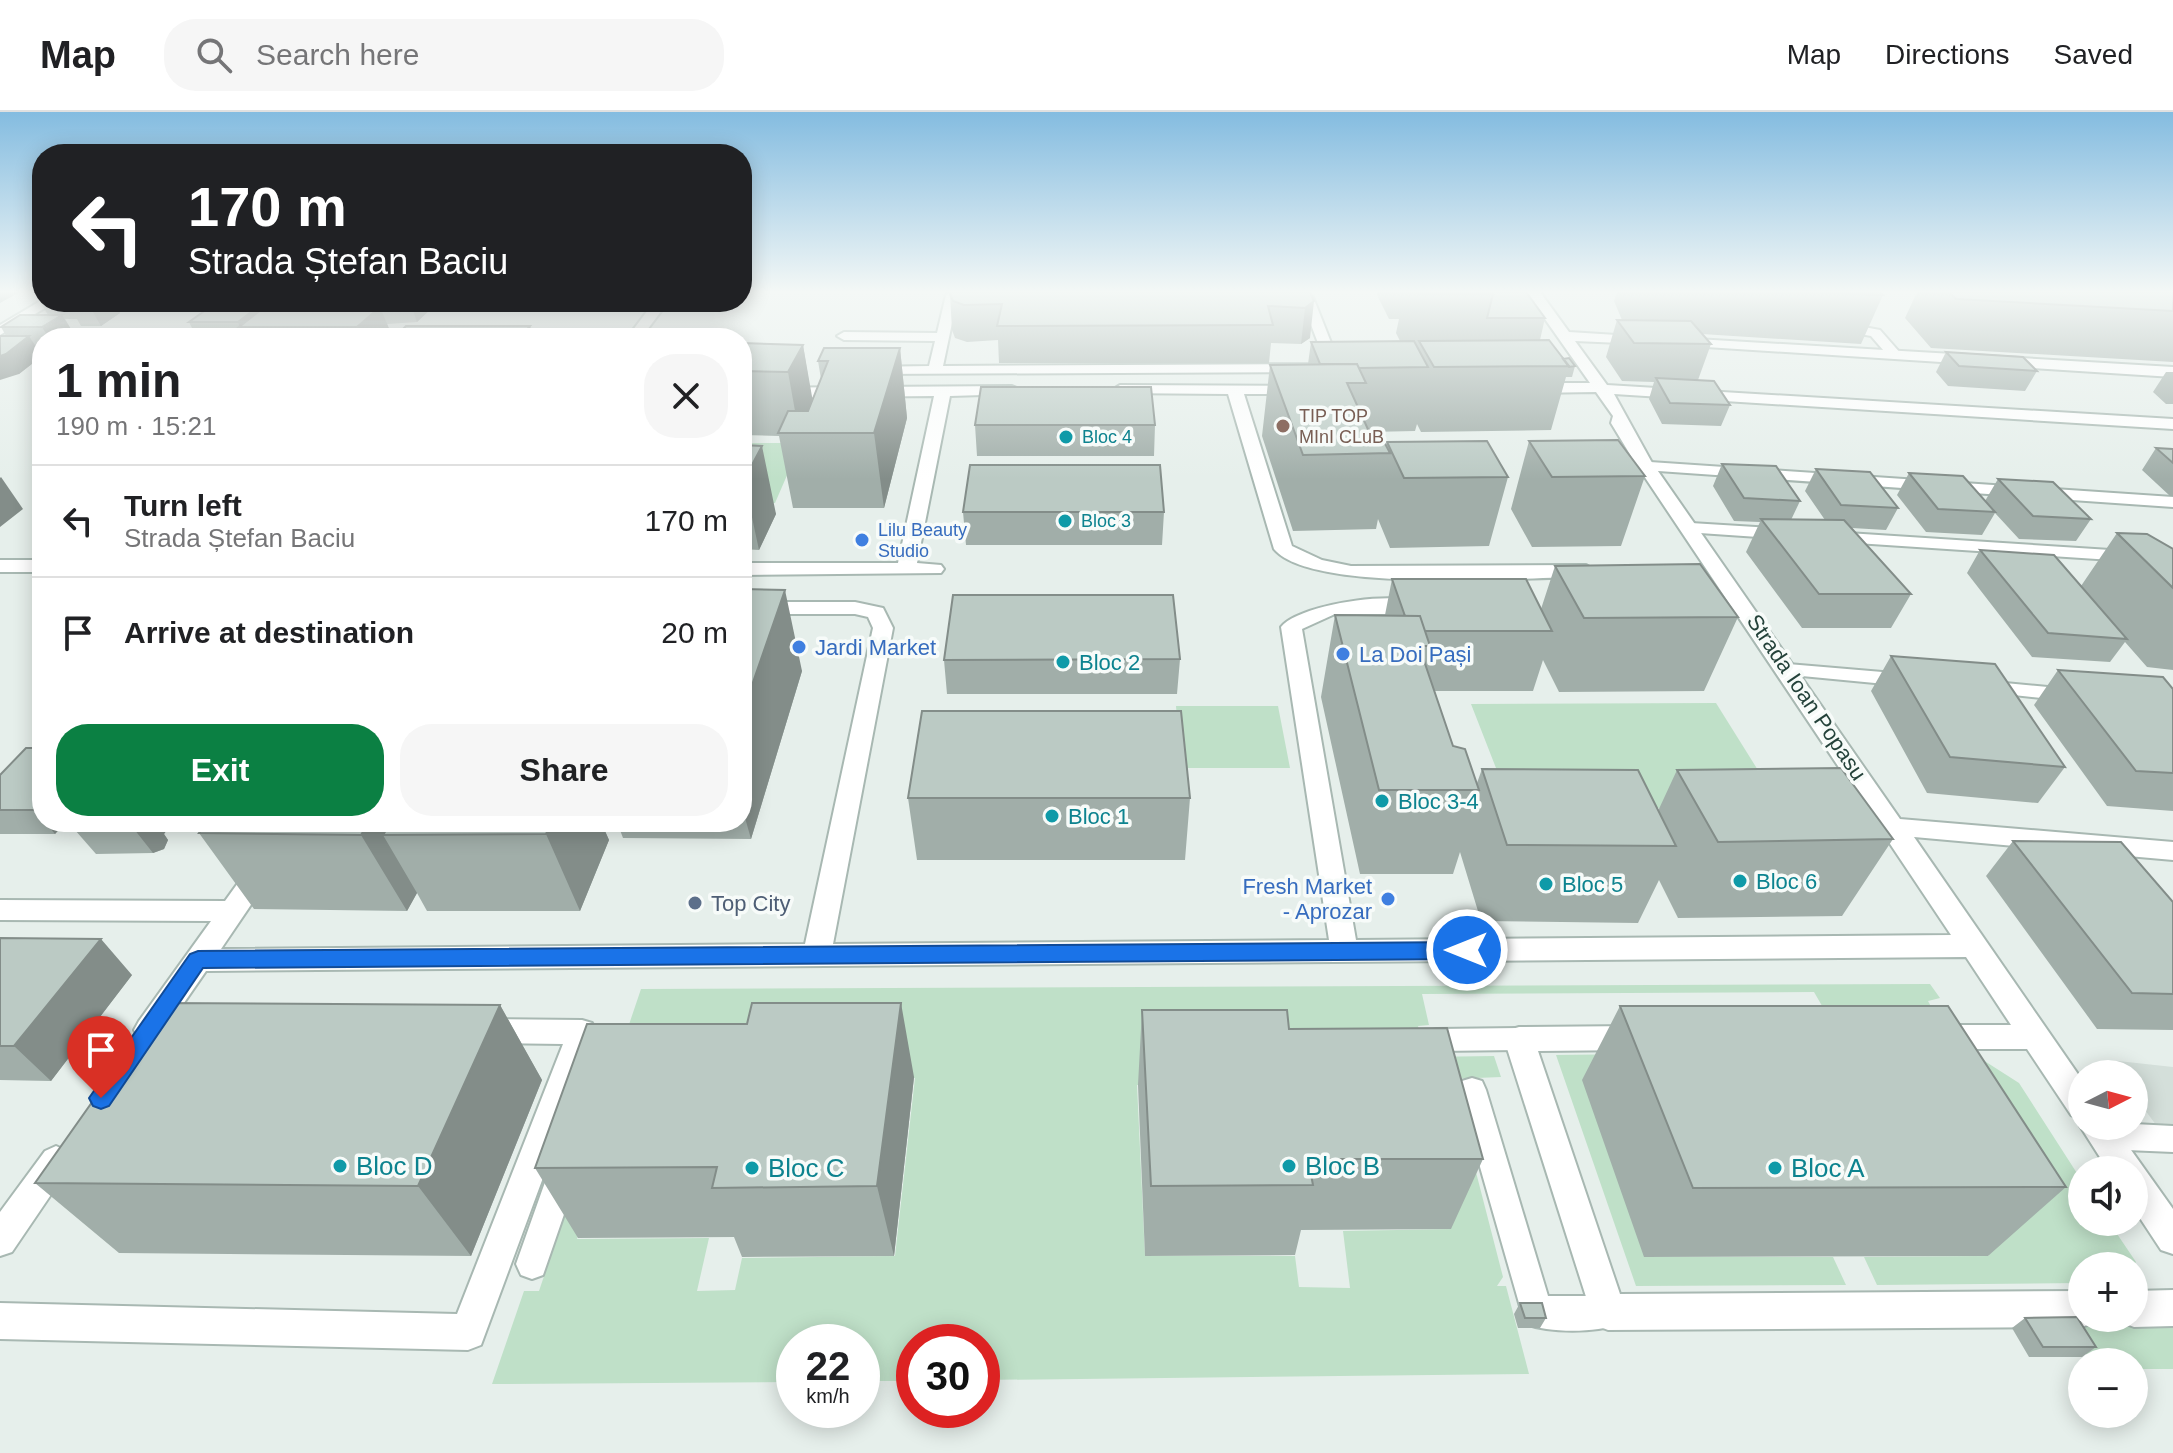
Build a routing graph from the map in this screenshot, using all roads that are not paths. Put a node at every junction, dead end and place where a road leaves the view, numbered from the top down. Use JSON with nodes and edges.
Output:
{"nodes":[{"id":1,"x":939,"y":355,"type":"edge"},
{"id":2,"x":1329,"y":355,"type":"edge"},
{"id":3,"x":1572,"y":355,"type":"edge"},
{"id":4,"x":1888,"y":355,"type":"edge"},
{"id":5,"x":1895,"y":355,"type":"joint"},
{"id":6,"x":1221,"y":366,"type":"junction"},
{"id":7,"x":862,"y":370,"type":"edge"},
{"id":8,"x":935,"y":370,"type":"junction"},
{"id":9,"x":2173,"y":372,"type":"edge"},
{"id":10,"x":1518,"y":388,"type":"edge"},
{"id":11,"x":1601,"y":388,"type":"junction"},
{"id":12,"x":1314,"y":389,"type":"edge"},
{"id":13,"x":1230,"y":390,"type":"junction"},
{"id":14,"x":1037,"y":391,"type":"edge"},
{"id":15,"x":1099,"y":391,"type":"edge"},
{"id":16,"x":943,"y":392,"type":"junction"},
{"id":17,"x":752,"y":393,"type":"edge"},
{"id":18,"x":2173,"y":424,"type":"edge"},
{"id":19,"x":1650,"y":467,"type":"junction"},
{"id":20,"x":2173,"y":502,"type":"edge"},
{"id":21,"x":1691,"y":528,"type":"junction"},
{"id":22,"x":32,"y":552,"type":"edge"},
{"id":23,"x":2060,"y":552,"type":"junction"},
{"id":24,"x":2173,"y":559,"type":"edge"},
{"id":25,"x":10,"y":566,"type":"edge"},
{"id":26,"x":32,"y":566,"type":"edge"},
{"id":27,"x":752,"y":569,"type":"edge"},
{"id":28,"x":906,"y":569,"type":"junction"},
{"id":29,"x":934,"y":569,"type":"dead end"},
{"id":30,"x":1688,"y":570,"type":"edge"},
{"id":31,"x":1720,"y":570,"type":"junction"},
{"id":32,"x":1599,"y":571,"type":"edge"},
{"id":33,"x":2097,"y":575,"type":"dead end"},
{"id":34,"x":1712,"y":607,"type":"edge"},
{"id":35,"x":1746,"y":607,"type":"junction"},
{"id":36,"x":752,"y":608,"type":"edge"},
{"id":37,"x":1446,"y":608,"type":"edge"},
{"id":38,"x":1788,"y":670,"type":"junction"},
{"id":39,"x":1931,"y":682,"type":"edge"},
{"id":40,"x":1961,"y":685,"type":"edge"},
{"id":41,"x":2083,"y":697,"type":"edge"},
{"id":42,"x":1895,"y":827,"type":"junction"},
{"id":43,"x":288,"y":832,"type":"edge"},
{"id":44,"x":2077,"y":842,"type":"junction"},
{"id":45,"x":2173,"y":851,"type":"edge"},
{"id":46,"x":2101,"y":872,"type":"edge"},
{"id":47,"x":0,"y":910,"type":"edge"},
{"id":48,"x":232,"y":911,"type":"junction"},
{"id":49,"x":1974,"y":946,"type":"junction"},
{"id":50,"x":1344,"y":951,"type":"junction"},
{"id":51,"x":817,"y":955,"type":"junction"},
{"id":52,"x":198,"y":960,"type":"junction"},
{"id":53,"x":151,"y":1027,"type":"junction"},
{"id":54,"x":192,"y":1028,"type":"edge"},
{"id":55,"x":457,"y":1031,"type":"edge"},
{"id":56,"x":1911,"y":1037,"type":"edge"},
{"id":57,"x":2035,"y":1037,"type":"junction"},
{"id":58,"x":1660,"y":1038,"type":"edge"},
{"id":59,"x":1519,"y":1039,"type":"junction"},
{"id":60,"x":1437,"y":1040,"type":"edge"},
{"id":61,"x":133,"y":1052,"type":"edge"},
{"id":62,"x":2068,"y":1085,"type":"edge"},
{"id":63,"x":1472,"y":1090,"type":"dead end"},
{"id":64,"x":2148,"y":1136,"type":"edge"},
{"id":65,"x":2173,"y":1139,"type":"edge"},
{"id":66,"x":71,"y":1140,"type":"edge"},
{"id":67,"x":573,"y":1146,"type":"edge"},
{"id":68,"x":2148,"y":1201,"type":"edge"},
{"id":69,"x":2173,"y":1238,"type":"edge"},
{"id":70,"x":0,"y":1240,"type":"edge"},
{"id":71,"x":532,"y":1264,"type":"dead end"},
{"id":72,"x":2173,"y":1308,"type":"edge"},
{"id":73,"x":2068,"y":1309,"type":"edge"},
{"id":74,"x":2148,"y":1309,"type":"edge"},
{"id":75,"x":1608,"y":1312,"type":"junction"},
{"id":76,"x":0,"y":1321,"type":"edge"}],
"edges":[{"from":1,"to":8,"type":"lane"},
{"from":2,"to":6,"type":"lane"},
{"from":3,"to":11,"type":"street","name":"Strada Ioan Popasu"},
{"from":4,"to":5,"type":"street"},
{"from":5,"to":9,"type":"street"},
{"from":6,"to":8,"type":"lane"},
{"from":6,"to":13,"type":"lane"},
{"from":7,"to":8,"type":"lane"},
{"from":10,"to":11,"type":"street"},
{"from":11,"to":18,"type":"street"},
{"from":11,"to":19,"type":"street","name":"Strada Ioan Popasu"},
{"from":12,"to":13,"type":"street"},
{"from":13,"to":15,"type":"street"},
{"from":13,"to":32,"type":"street"},
{"from":14,"to":16,"type":"street"},
{"from":16,"to":17,"type":"street"},
{"from":16,"to":28,"type":"street"},
{"from":19,"to":20,"type":"lane"},
{"from":19,"to":21,"type":"street","name":"Strada Ioan Popasu"},
{"from":21,"to":23,"type":"lane"},
{"from":21,"to":31,"type":"street","name":"Strada Ioan Popasu"},
{"from":22,"to":25,"type":"street"},
{"from":23,"to":24,"type":"lane"},
{"from":23,"to":33,"type":"lane"},
{"from":25,"to":26,"type":"street"},
{"from":27,"to":28,"type":"street"},
{"from":28,"to":29,"type":"street"},
{"from":30,"to":31,"type":"street"},
{"from":31,"to":35,"type":"street","name":"Strada Ioan Popasu"},
{"from":34,"to":35,"type":"street"},
{"from":35,"to":38,"type":"street","name":"Strada Ioan Popasu"},
{"from":36,"to":51,"type":"street"},
{"from":37,"to":50,"type":"street"},
{"from":38,"to":39,"type":"lane"},
{"from":38,"to":42,"type":"street","name":"Strada Ioan Popasu"},
{"from":40,"to":41,"type":"lane"},
{"from":42,"to":44,"type":"street"},
{"from":42,"to":49,"type":"street","name":"Strada Ioan Popasu"},
{"from":43,"to":48,"type":"street"},
{"from":44,"to":45,"type":"street"},
{"from":44,"to":46,"type":"lane"},
{"from":47,"to":48,"type":"street"},
{"from":48,"to":52,"type":"street"},
{"from":49,"to":50,"type":"street"},
{"from":49,"to":57,"type":"street","name":"Strada Ioan Popasu"},
{"from":50,"to":51,"type":"street"},
{"from":51,"to":52,"type":"street"},
{"from":52,"to":53,"type":"street"},
{"from":53,"to":54,"type":"street"},
{"from":53,"to":61,"type":"street"},
{"from":55,"to":76,"type":"street"},
{"from":56,"to":57,"type":"street"},
{"from":57,"to":62,"type":"street","name":"Strada Ioan Popasu"},
{"from":58,"to":59,"type":"street"},
{"from":59,"to":60,"type":"lane"},
{"from":59,"to":75,"type":"street"},
{"from":63,"to":75,"type":"lane"},
{"from":64,"to":65,"type":"lane"},
{"from":66,"to":70,"type":"street"},
{"from":67,"to":71,"type":"lane"},
{"from":68,"to":69,"type":"street"},
{"from":72,"to":74,"type":"street"},
{"from":73,"to":75,"type":"street"}]}
